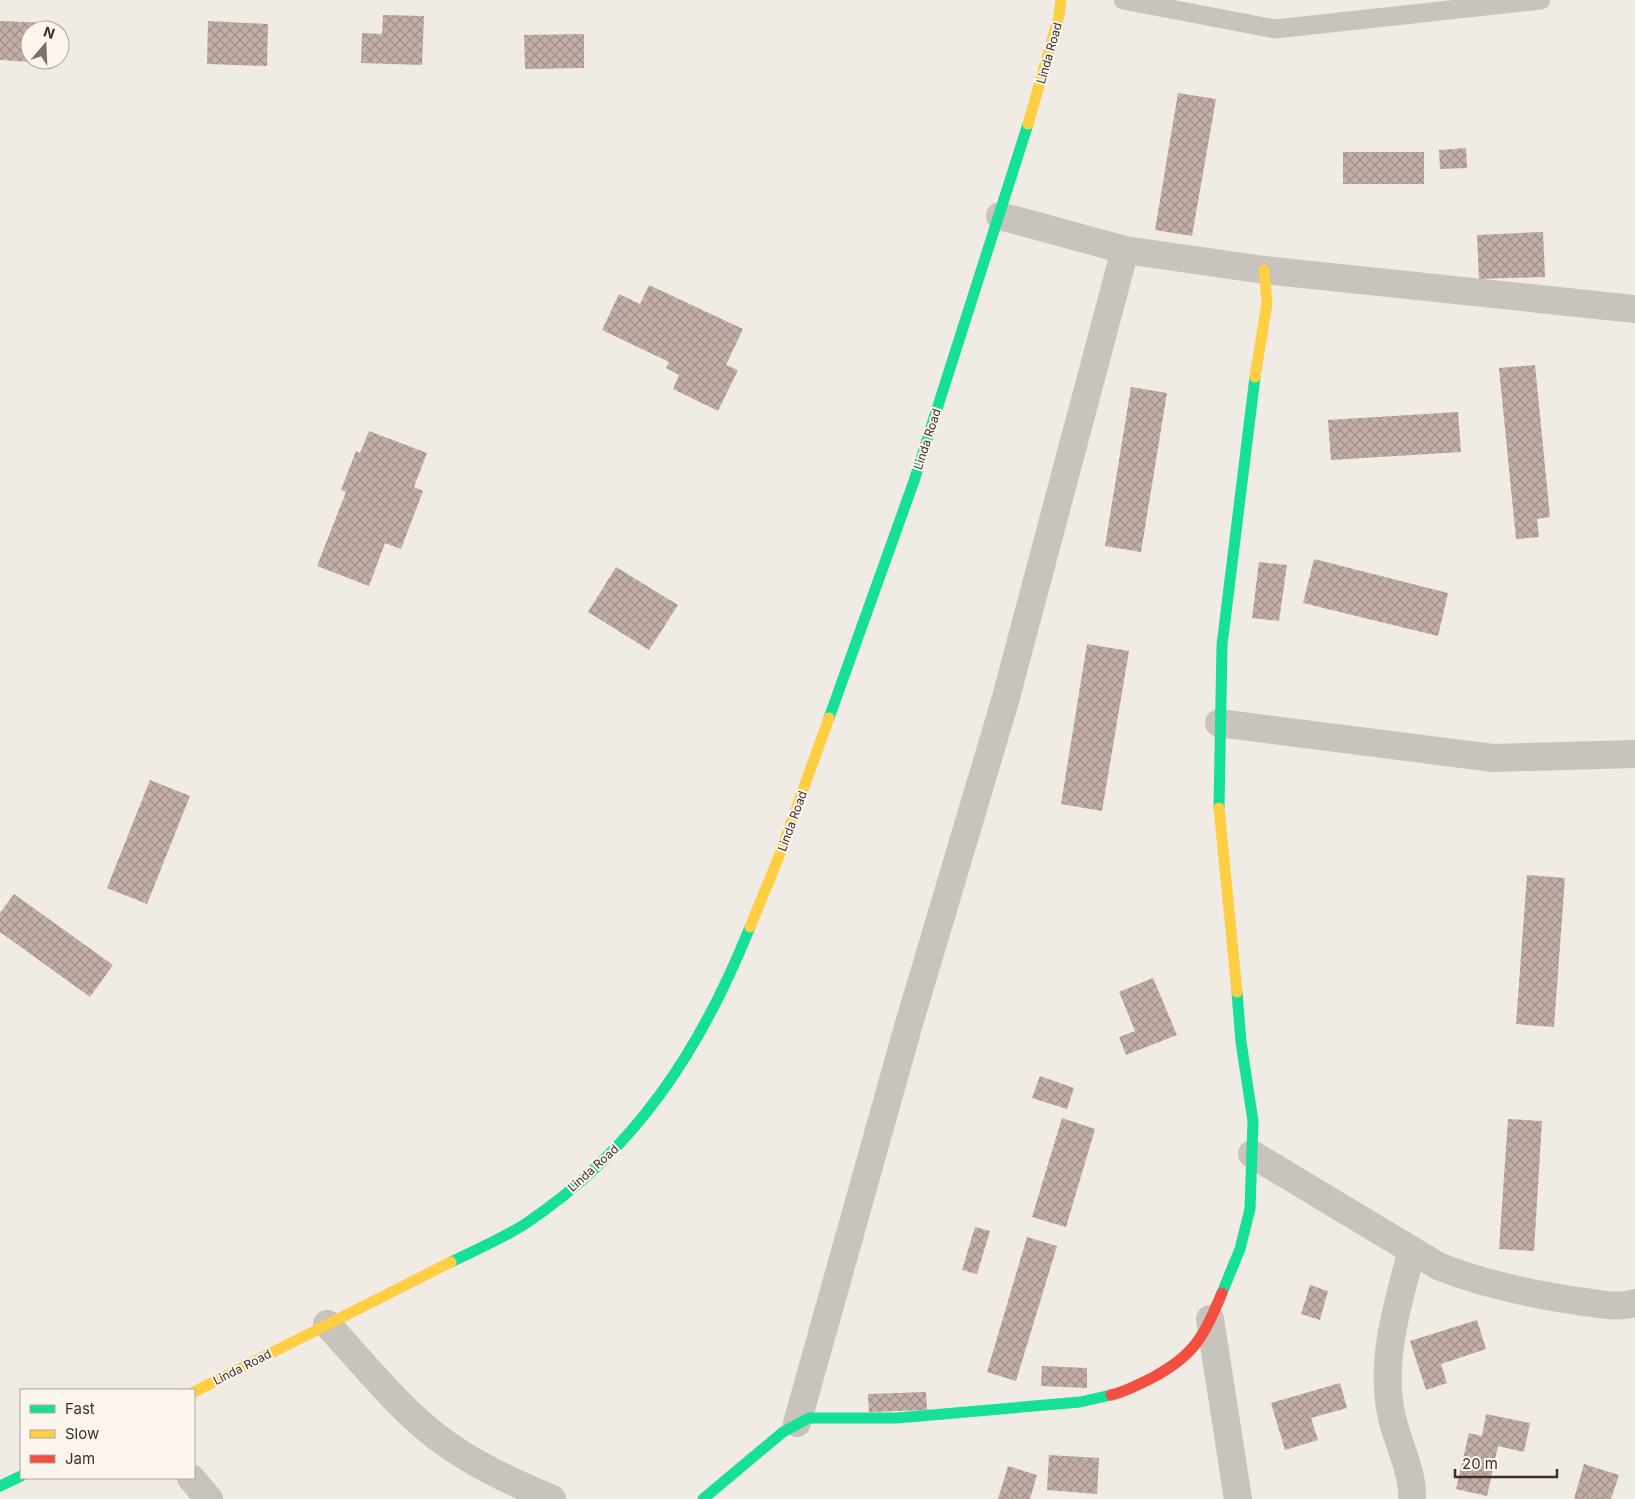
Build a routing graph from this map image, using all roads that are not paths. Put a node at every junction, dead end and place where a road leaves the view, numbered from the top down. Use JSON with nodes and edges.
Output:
{"nodes":[{"id":1,"x":1061,"y":0,"type":"edge"},
{"id":2,"x":1123,"y":0,"type":"edge"},
{"id":3,"x":1541,"y":0,"type":"edge"},
{"id":4,"x":1000,"y":216,"type":"junction"},
{"id":5,"x":1125,"y":250,"type":"junction"},
{"id":6,"x":1264,"y":270,"type":"junction"},
{"id":7,"x":1635,"y":309,"type":"edge"},
{"id":8,"x":1219,"y":723,"type":"junction"},
{"id":9,"x":1635,"y":754,"type":"edge"},
{"id":10,"x":1252,"y":1154,"type":"junction"},
{"id":11,"x":1412,"y":1250,"type":"junction"},
{"id":12,"x":1635,"y":1303,"type":"edge"},
{"id":13,"x":1210,"y":1319,"type":"junction"},
{"id":14,"x":327,"y":1324,"type":"junction"},
{"id":15,"x":195,"y":1391,"type":"edge"},
{"id":16,"x":797,"y":1423,"type":"junction"},
{"id":17,"x":20,"y":1476,"type":"edge"},
{"id":18,"x":193,"y":1479,"type":"edge"},
{"id":19,"x":0,"y":1486,"type":"edge"},
{"id":20,"x":208,"y":1499,"type":"edge"},
{"id":21,"x":552,"y":1499,"type":"edge"},
{"id":22,"x":703,"y":1499,"type":"edge"},
{"id":23,"x":1238,"y":1499,"type":"edge"},
{"id":24,"x":1412,"y":1499,"type":"edge"}],
"edges":[{"from":1,"to":4,"type":"street","name":"Linda Road"},
{"from":2,"to":3,"type":"lane"},
{"from":4,"to":5,"type":"street"},
{"from":4,"to":14,"type":"street","name":"Linda Road"},
{"from":5,"to":6,"type":"street"},
{"from":5,"to":16,"type":"street"},
{"from":6,"to":7,"type":"street"},
{"from":6,"to":8,"type":"street"},
{"from":8,"to":9,"type":"street"},
{"from":8,"to":10,"type":"street"},
{"from":10,"to":11,"type":"street"},
{"from":10,"to":13,"type":"street"},
{"from":11,"to":12,"type":"street"},
{"from":11,"to":24,"type":"street"},
{"from":13,"to":16,"type":"street"},
{"from":13,"to":23,"type":"street"},
{"from":14,"to":15,"type":"street","name":"Linda Road"},
{"from":14,"to":21,"type":"street"},
{"from":16,"to":22,"type":"street"},
{"from":17,"to":19,"type":"street"},
{"from":18,"to":20,"type":"street"}]}
